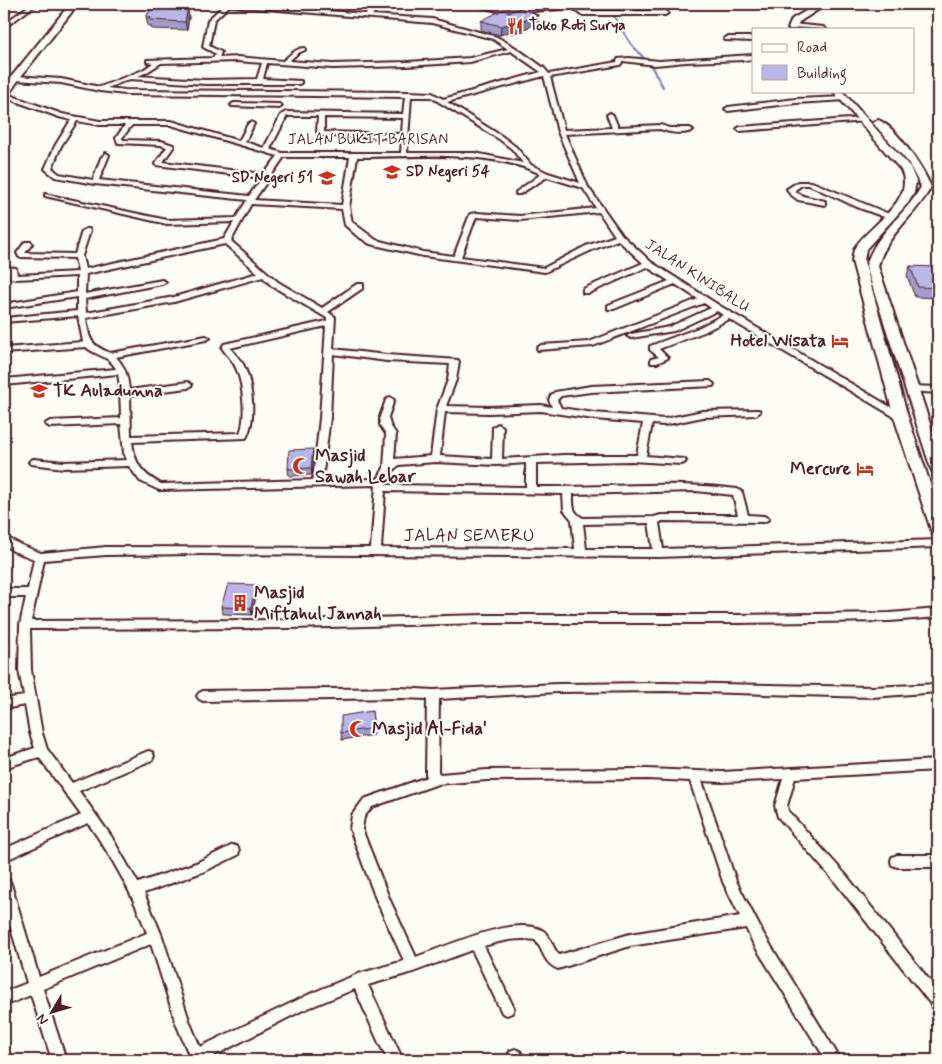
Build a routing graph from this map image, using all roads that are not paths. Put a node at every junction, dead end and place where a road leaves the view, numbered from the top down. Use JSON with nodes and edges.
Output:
{"nodes":[{"id":1,"x":34,"y":4,"type":"edge"},
{"id":2,"x":74,"y":4,"type":"edge"},
{"id":3,"x":224,"y":4,"type":"edge"},
{"id":4,"x":379,"y":4,"type":"edge"},
{"id":5,"x":472,"y":4,"type":"edge"},
{"id":6,"x":503,"y":4,"type":"edge"},
{"id":7,"x":809,"y":4,"type":"edge"},
{"id":8,"x":823,"y":4,"type":"edge"},
{"id":9,"x":934,"y":4,"type":"edge"},
{"id":10,"x":572,"y":5,"type":"edge"},
{"id":11,"x":506,"y":10,"type":"junction"},
{"id":12,"x":665,"y":13,"type":"dead end"},
{"id":13,"x":368,"y":14,"type":"junction"},
{"id":14,"x":495,"y":16,"type":"edge"},
{"id":15,"x":938,"y":17,"type":"edge"},
{"id":16,"x":786,"y":18,"type":"dead end"},
{"id":17,"x":4,"y":26,"type":"edge"},
{"id":18,"x":792,"y":27,"type":"edge"},
{"id":19,"x":808,"y":28,"type":"edge"},
{"id":20,"x":752,"y":39,"type":"edge"},
{"id":21,"x":727,"y":40,"type":"dead end"},
{"id":22,"x":303,"y":49,"type":"dead end"},
{"id":23,"x":514,"y":49,"type":"junction"},
{"id":24,"x":752,"y":57,"type":"edge"},
{"id":25,"x":215,"y":59,"type":"junction"},
{"id":26,"x":149,"y":61,"type":"dead end"},
{"id":27,"x":159,"y":61,"type":"junction"},
{"id":28,"x":265,"y":61,"type":"junction"},
{"id":29,"x":285,"y":62,"type":"junction"},
{"id":30,"x":546,"y":75,"type":"junction"},
{"id":31,"x":128,"y":77,"type":"junction"},
{"id":32,"x":10,"y":81,"type":"edge"},
{"id":33,"x":260,"y":81,"type":"junction"},
{"id":34,"x":277,"y":82,"type":"junction"},
{"id":35,"x":299,"y":82,"type":"dead end"},
{"id":36,"x":99,"y":89,"type":"junction"},
{"id":37,"x":273,"y":93,"type":"junction"},
{"id":38,"x":283,"y":93,"type":"junction"},
{"id":39,"x":408,"y":94,"type":"junction"},
{"id":40,"x":844,"y":94,"type":"edge"},
{"id":41,"x":4,"y":95,"type":"edge"},
{"id":42,"x":443,"y":101,"type":"junction"},
{"id":43,"x":234,"y":105,"type":"dead end"},
{"id":44,"x":279,"y":106,"type":"junction"},
{"id":45,"x":728,"y":109,"type":"dead end"},
{"id":46,"x":284,"y":115,"type":"junction"},
{"id":47,"x":320,"y":115,"type":"junction"},
{"id":48,"x":610,"y":115,"type":"dead end"},
{"id":49,"x":407,"y":116,"type":"junction"},
{"id":50,"x":75,"y":119,"type":"junction"},
{"id":51,"x":864,"y":120,"type":"junction"},
{"id":52,"x":130,"y":123,"type":"junction"},
{"id":53,"x":251,"y":124,"type":"dead end"},
{"id":54,"x":740,"y":129,"type":"dead end"},
{"id":55,"x":616,"y":130,"type":"junction"},
{"id":56,"x":690,"y":130,"type":"dead end"},
{"id":57,"x":561,"y":132,"type":"junction"},
{"id":58,"x":406,"y":136,"type":"junction"},
{"id":59,"x":241,"y":143,"type":"junction"},
{"id":60,"x":266,"y":151,"type":"junction"},
{"id":61,"x":354,"y":154,"type":"junction"},
{"id":62,"x":404,"y":154,"type":"junction"},
{"id":63,"x":106,"y":155,"type":"dead end"},
{"id":64,"x":282,"y":155,"type":"junction"},
{"id":65,"x":529,"y":166,"type":"junction"},
{"id":66,"x":546,"y":174,"type":"junction"},
{"id":67,"x":265,"y":176,"type":"junction"},
{"id":68,"x":95,"y":182,"type":"junction"},
{"id":69,"x":585,"y":187,"type":"junction"},
{"id":70,"x":518,"y":193,"type":"dead end"},
{"id":71,"x":47,"y":195,"type":"dead end"},
{"id":72,"x":250,"y":200,"type":"junction"},
{"id":73,"x":822,"y":203,"type":"dead end"},
{"id":74,"x":345,"y":207,"type":"junction"},
{"id":75,"x":600,"y":210,"type":"junction"},
{"id":76,"x":890,"y":216,"type":"junction"},
{"id":77,"x":240,"y":220,"type":"junction"},
{"id":78,"x":86,"y":231,"type":"dead end"},
{"id":79,"x":619,"y":237,"type":"junction"},
{"id":80,"x":227,"y":241,"type":"junction"},
{"id":81,"x":28,"y":244,"type":"dead end"},
{"id":82,"x":78,"y":256,"type":"junction"},
{"id":83,"x":456,"y":258,"type":"junction"},
{"id":84,"x":648,"y":264,"type":"junction"},
{"id":85,"x":4,"y":270,"type":"edge"},
{"id":86,"x":81,"y":273,"type":"junction"},
{"id":87,"x":264,"y":274,"type":"junction"},
{"id":88,"x":676,"y":281,"type":"junction"},
{"id":89,"x":162,"y":282,"type":"dead end"},
{"id":90,"x":360,"y":286,"type":"dead end"},
{"id":91,"x":586,"y":291,"type":"dead end"},
{"id":92,"x":81,"y":295,"type":"junction"},
{"id":93,"x":704,"y":300,"type":"junction"},
{"id":94,"x":4,"y":306,"type":"edge"},
{"id":95,"x":611,"y":307,"type":"dead end"},
{"id":96,"x":717,"y":308,"type":"junction"},
{"id":97,"x":323,"y":311,"type":"junction"},
{"id":98,"x":82,"y":315,"type":"junction"},
{"id":99,"x":730,"y":316,"type":"junction"},
{"id":100,"x":4,"y":320,"type":"edge"},
{"id":101,"x":331,"y":322,"type":"junction"},
{"id":102,"x":206,"y":338,"type":"dead end"},
{"id":103,"x":88,"y":344,"type":"junction"},
{"id":104,"x":579,"y":346,"type":"junction"},
{"id":105,"x":541,"y":348,"type":"dead end"},
{"id":106,"x":4,"y":351,"type":"edge"},
{"id":107,"x":328,"y":351,"type":"junction"},
{"id":108,"x":111,"y":355,"type":"junction"},
{"id":109,"x":654,"y":361,"type":"dead end"},
{"id":110,"x":121,"y":371,"type":"junction"},
{"id":111,"x":4,"y":382,"type":"edge"},
{"id":112,"x":710,"y":384,"type":"dead end"},
{"id":113,"x":188,"y":385,"type":"dead end"},
{"id":114,"x":912,"y":389,"type":"junction"},
{"id":115,"x":938,"y":390,"type":"edge"},
{"id":116,"x":125,"y":393,"type":"junction"},
{"id":117,"x":390,"y":400,"type":"dead end"},
{"id":118,"x":441,"y":409,"type":"junction"},
{"id":119,"x":558,"y":411,"type":"junction"},
{"id":120,"x":756,"y":412,"type":"dead end"},
{"id":121,"x":901,"y":416,"type":"junction"},
{"id":122,"x":648,"y":420,"type":"junction"},
{"id":123,"x":124,"y":421,"type":"junction"},
{"id":124,"x":50,"y":424,"type":"dead end"},
{"id":125,"x":498,"y":427,"type":"dead end"},
{"id":126,"x":128,"y":439,"type":"junction"},
{"id":127,"x":435,"y":459,"type":"junction"},
{"id":128,"x":641,"y":459,"type":"junction"},
{"id":129,"x":531,"y":461,"type":"junction"},
{"id":130,"x":681,"y":461,"type":"dead end"},
{"id":131,"x":34,"y":462,"type":"dead end"},
{"id":132,"x":131,"y":462,"type":"junction"},
{"id":133,"x":497,"y":462,"type":"junction"},
{"id":134,"x":389,"y":468,"type":"junction"},
{"id":135,"x":938,"y":469,"type":"edge"},
{"id":136,"x":317,"y":483,"type":"junction"},
{"id":137,"x":381,"y":485,"type":"junction"},
{"id":138,"x":531,"y":490,"type":"junction"},
{"id":139,"x":568,"y":491,"type":"junction"},
{"id":140,"x":577,"y":519,"type":"junction"},
{"id":141,"x":744,"y":519,"type":"junction"},
{"id":142,"x":764,"y":519,"type":"dead end"},
{"id":143,"x":655,"y":520,"type":"junction"},
{"id":144,"x":938,"y":530,"type":"edge"},
{"id":145,"x":4,"y":538,"type":"edge"},
{"id":146,"x":938,"y":544,"type":"edge"},
{"id":147,"x":376,"y":552,"type":"junction"},
{"id":148,"x":581,"y":553,"type":"junction"},
{"id":149,"x":659,"y":553,"type":"junction"},
{"id":150,"x":40,"y":557,"type":"junction"},
{"id":151,"x":4,"y":593,"type":"edge"},
{"id":152,"x":31,"y":593,"type":"junction"},
{"id":153,"x":938,"y":613,"type":"edge"},
{"id":154,"x":25,"y":625,"type":"junction"},
{"id":155,"x":938,"y":688,"type":"edge"},
{"id":156,"x":433,"y":695,"type":"junction"},
{"id":157,"x":203,"y":696,"type":"dead end"},
{"id":158,"x":31,"y":699,"type":"junction"},
{"id":159,"x":4,"y":704,"type":"edge"},
{"id":160,"x":42,"y":751,"type":"junction"},
{"id":161,"x":148,"y":756,"type":"dead end"},
{"id":162,"x":4,"y":763,"type":"edge"},
{"id":163,"x":938,"y":765,"type":"edge"},
{"id":164,"x":790,"y":774,"type":"junction"},
{"id":165,"x":694,"y":776,"type":"junction"},
{"id":166,"x":438,"y":780,"type":"junction"},
{"id":167,"x":69,"y":790,"type":"junction"},
{"id":168,"x":89,"y":817,"type":"junction"},
{"id":169,"x":233,"y":851,"type":"dead end"},
{"id":170,"x":4,"y":855,"type":"edge"},
{"id":171,"x":898,"y":861,"type":"dead end"},
{"id":172,"x":938,"y":861,"type":"edge"},
{"id":173,"x":4,"y":884,"type":"edge"},
{"id":174,"x":136,"y":890,"type":"junction"},
{"id":175,"x":749,"y":921,"type":"junction"},
{"id":176,"x":155,"y":936,"type":"junction"},
{"id":177,"x":476,"y":942,"type":"junction"},
{"id":178,"x":413,"y":965,"type":"junction"},
{"id":179,"x":359,"y":981,"type":"junction"},
{"id":180,"x":35,"y":986,"type":"junction"},
{"id":181,"x":4,"y":999,"type":"edge"},
{"id":182,"x":938,"y":1002,"type":"edge"},
{"id":183,"x":507,"y":1008,"type":"dead end"},
{"id":184,"x":59,"y":1059,"type":"dead end"},
{"id":185,"x":198,"y":1059,"type":"edge"},
{"id":186,"x":396,"y":1060,"type":"edge"},
{"id":187,"x":834,"y":1060,"type":"edge"}],
"edges":[{"from":1,"to":17,"type":"street"},
{"from":2,"to":32,"type":"main road"},
{"from":3,"to":13,"type":"street"},
{"from":3,"to":25,"type":"street"},
{"from":4,"to":13,"type":"street"},
{"from":5,"to":11,"type":"street"},
{"from":6,"to":11,"type":"street"},
{"from":7,"to":16,"type":"main road"},
{"from":8,"to":18,"type":"main road"},
{"from":9,"to":15,"type":"street"},
{"from":10,"to":11,"type":"street"},
{"from":10,"to":12,"type":"street"},
{"from":11,"to":14,"type":"street"},
{"from":13,"to":23,"type":"street"},
{"from":18,"to":19,"type":"street"},
{"from":20,"to":21,"type":"street"},
{"from":22,"to":29,"type":"street"},
{"from":23,"to":29,"type":"street"},
{"from":23,"to":30,"type":"street"},
{"from":24,"to":30,"type":"street"},
{"from":25,"to":27,"type":"street"},
{"from":25,"to":28,"type":"street"},
{"from":26,"to":27,"type":"street"},
{"from":27,"to":31,"type":"street"},
{"from":28,"to":29,"type":"street"},
{"from":28,"to":33,"type":"street"},
{"from":30,"to":42,"type":"street"},
{"from":30,"to":57,"type":"street","name":"JALAN KINIBALU"},
{"from":31,"to":33,"type":"street"},
{"from":31,"to":36,"type":"street"},
{"from":32,"to":36,"type":"street"},
{"from":32,"to":41,"type":"main road"},
{"from":33,"to":34,"type":"street"},
{"from":34,"to":35,"type":"street"},
{"from":34,"to":37,"type":"street"},
{"from":36,"to":37,"type":"street"},
{"from":37,"to":38,"type":"street"},
{"from":38,"to":39,"type":"street"},
{"from":38,"to":44,"type":"street"},
{"from":39,"to":42,"type":"street"},
{"from":39,"to":49,"type":"street"},
{"from":40,"to":45,"type":"street"},
{"from":40,"to":51,"type":"main road"},
{"from":40,"to":114,"type":"main road"},
{"from":41,"to":50,"type":"street","name":"JALAN BUKIT BARISAN"},
{"from":42,"to":65,"type":"street"},
{"from":43,"to":44,"type":"street"},
{"from":44,"to":46,"type":"street"},
{"from":46,"to":47,"type":"street"},
{"from":46,"to":60,"type":"street"},
{"from":47,"to":49,"type":"street"},
{"from":47,"to":58,"type":"street"},
{"from":48,"to":55,"type":"street"},
{"from":49,"to":58,"type":"street"},
{"from":50,"to":52,"type":"street","name":"JALAN BUKIT BARISAN"},
{"from":50,"to":68,"type":"street"},
{"from":51,"to":54,"type":"street"},
{"from":51,"to":76,"type":"main road"},
{"from":52,"to":59,"type":"street","name":"JALAN BUKIT BARISAN"},
{"from":52,"to":67,"type":"street"},
{"from":53,"to":59,"type":"street"},
{"from":55,"to":56,"type":"street"},
{"from":55,"to":57,"type":"street"},
{"from":57,"to":69,"type":"street","name":"JALAN KINIBALU"},
{"from":58,"to":62,"type":"street"},
{"from":59,"to":60,"type":"street","name":"JALAN BUKIT BARISAN"},
{"from":60,"to":64,"type":"street","name":"JALAN BUKIT BARISAN"},
{"from":61,"to":62,"type":"street","name":"JALAN BUKIT BARISAN"},
{"from":61,"to":64,"type":"street","name":"JALAN BUKIT BARISAN"},
{"from":61,"to":74,"type":"street"},
{"from":62,"to":65,"type":"street","name":"JALAN BUKIT BARISAN"},
{"from":63,"to":68,"type":"street"},
{"from":64,"to":67,"type":"street"},
{"from":65,"to":66,"type":"street","name":"JALAN BUKIT BARISAN"},
{"from":66,"to":69,"type":"street","name":"JALAN BUKIT BARISAN"},
{"from":66,"to":70,"type":"street"},
{"from":67,"to":72,"type":"street"},
{"from":68,"to":72,"type":"street"},
{"from":69,"to":75,"type":"street","name":"JALAN KINIBALU"},
{"from":71,"to":77,"type":"street"},
{"from":72,"to":74,"type":"street"},
{"from":72,"to":77,"type":"street"},
{"from":73,"to":76,"type":"street"},
{"from":74,"to":83,"type":"street"},
{"from":75,"to":79,"type":"street","name":"JALAN KINIBALU"},
{"from":75,"to":83,"type":"street"},
{"from":76,"to":121,"type":"main road"},
{"from":77,"to":80,"type":"street"},
{"from":78,"to":82,"type":"street"},
{"from":79,"to":83,"type":"street"},
{"from":79,"to":84,"type":"street","name":"JALAN KINIBALU"},
{"from":80,"to":86,"type":"street"},
{"from":80,"to":87,"type":"street"},
{"from":81,"to":82,"type":"street"},
{"from":82,"to":86,"type":"street"},
{"from":84,"to":88,"type":"street","name":"JALAN KINIBALU"},
{"from":84,"to":91,"type":"street"},
{"from":85,"to":86,"type":"street"},
{"from":86,"to":92,"type":"street"},
{"from":87,"to":97,"type":"street"},
{"from":87,"to":98,"type":"street"},
{"from":88,"to":93,"type":"street","name":"JALAN KINIBALU"},
{"from":88,"to":95,"type":"street"},
{"from":89,"to":92,"type":"street"},
{"from":90,"to":97,"type":"street"},
{"from":92,"to":94,"type":"street"},
{"from":92,"to":98,"type":"street"},
{"from":93,"to":96,"type":"street","name":"JALAN KINIBALU"},
{"from":93,"to":104,"type":"street"},
{"from":96,"to":99,"type":"street","name":"JALAN KINIBALU"},
{"from":96,"to":104,"type":"street"},
{"from":97,"to":101,"type":"street"},
{"from":98,"to":100,"type":"street"},
{"from":98,"to":103,"type":"street"},
{"from":99,"to":109,"type":"street"},
{"from":99,"to":121,"type":"street","name":"JALAN KINIBALU"},
{"from":101,"to":107,"type":"street"},
{"from":101,"to":126,"type":"street"},
{"from":102,"to":108,"type":"street"},
{"from":103,"to":106,"type":"street"},
{"from":103,"to":108,"type":"street"},
{"from":104,"to":105,"type":"street"},
{"from":107,"to":118,"type":"street"},
{"from":107,"to":136,"type":"street"},
{"from":108,"to":110,"type":"street"},
{"from":110,"to":111,"type":"street"},
{"from":110,"to":116,"type":"street"},
{"from":112,"to":119,"type":"street"},
{"from":113,"to":116,"type":"street"},
{"from":114,"to":115,"type":"street"},
{"from":114,"to":135,"type":"main road"},
{"from":116,"to":123,"type":"street"},
{"from":117,"to":134,"type":"street"},
{"from":118,"to":119,"type":"street"},
{"from":118,"to":127,"type":"street"},
{"from":119,"to":122,"type":"street"},
{"from":120,"to":122,"type":"street"},
{"from":121,"to":144,"type":"main road"},
{"from":122,"to":128,"type":"street"},
{"from":123,"to":124,"type":"street"},
{"from":123,"to":126,"type":"street"},
{"from":125,"to":133,"type":"street"},
{"from":126,"to":132,"type":"street"},
{"from":127,"to":133,"type":"street"},
{"from":127,"to":134,"type":"street"},
{"from":128,"to":129,"type":"street"},
{"from":128,"to":130,"type":"street"},
{"from":129,"to":133,"type":"street"},
{"from":129,"to":138,"type":"street"},
{"from":131,"to":132,"type":"street"},
{"from":132,"to":136,"type":"street"},
{"from":134,"to":137,"type":"street"},
{"from":136,"to":137,"type":"street"},
{"from":137,"to":138,"type":"street"},
{"from":137,"to":147,"type":"street"},
{"from":138,"to":139,"type":"street"},
{"from":139,"to":140,"type":"street"},
{"from":139,"to":141,"type":"street"},
{"from":140,"to":143,"type":"street"},
{"from":140,"to":148,"type":"street"},
{"from":141,"to":142,"type":"street"},
{"from":141,"to":143,"type":"street"},
{"from":143,"to":149,"type":"street"},
{"from":145,"to":150,"type":"street","name":"JALAN SEMERU"},
{"from":146,"to":149,"type":"street","name":"JALAN SEMERU"},
{"from":147,"to":148,"type":"street","name":"JALAN SEMERU"},
{"from":147,"to":150,"type":"street","name":"JALAN SEMERU"},
{"from":148,"to":149,"type":"street","name":"JALAN SEMERU"},
{"from":150,"to":152,"type":"street"},
{"from":151,"to":152,"type":"street"},
{"from":152,"to":154,"type":"street"},
{"from":153,"to":154,"type":"street"},
{"from":154,"to":158,"type":"street"},
{"from":155,"to":156,"type":"street"},
{"from":156,"to":157,"type":"street"},
{"from":156,"to":166,"type":"street"},
{"from":158,"to":159,"type":"street"},
{"from":158,"to":160,"type":"street"},
{"from":160,"to":162,"type":"street"},
{"from":160,"to":167,"type":"street"},
{"from":161,"to":167,"type":"street"},
{"from":163,"to":164,"type":"street"},
{"from":164,"to":165,"type":"street"},
{"from":164,"to":182,"type":"street"},
{"from":165,"to":166,"type":"street"},
{"from":165,"to":175,"type":"street"},
{"from":166,"to":178,"type":"street"},
{"from":167,"to":168,"type":"street"},
{"from":168,"to":170,"type":"street"},
{"from":168,"to":174,"type":"street"},
{"from":169,"to":174,"type":"street"},
{"from":171,"to":172,"type":"street"},
{"from":173,"to":180,"type":"street"},
{"from":174,"to":176,"type":"street"},
{"from":175,"to":177,"type":"street"},
{"from":175,"to":187,"type":"street"},
{"from":176,"to":180,"type":"street"},
{"from":176,"to":185,"type":"street"},
{"from":177,"to":178,"type":"street"},
{"from":177,"to":183,"type":"street"},
{"from":178,"to":179,"type":"street"},
{"from":179,"to":185,"type":"street"},
{"from":179,"to":186,"type":"street"},
{"from":180,"to":181,"type":"street"},
{"from":180,"to":184,"type":"street"}]}
